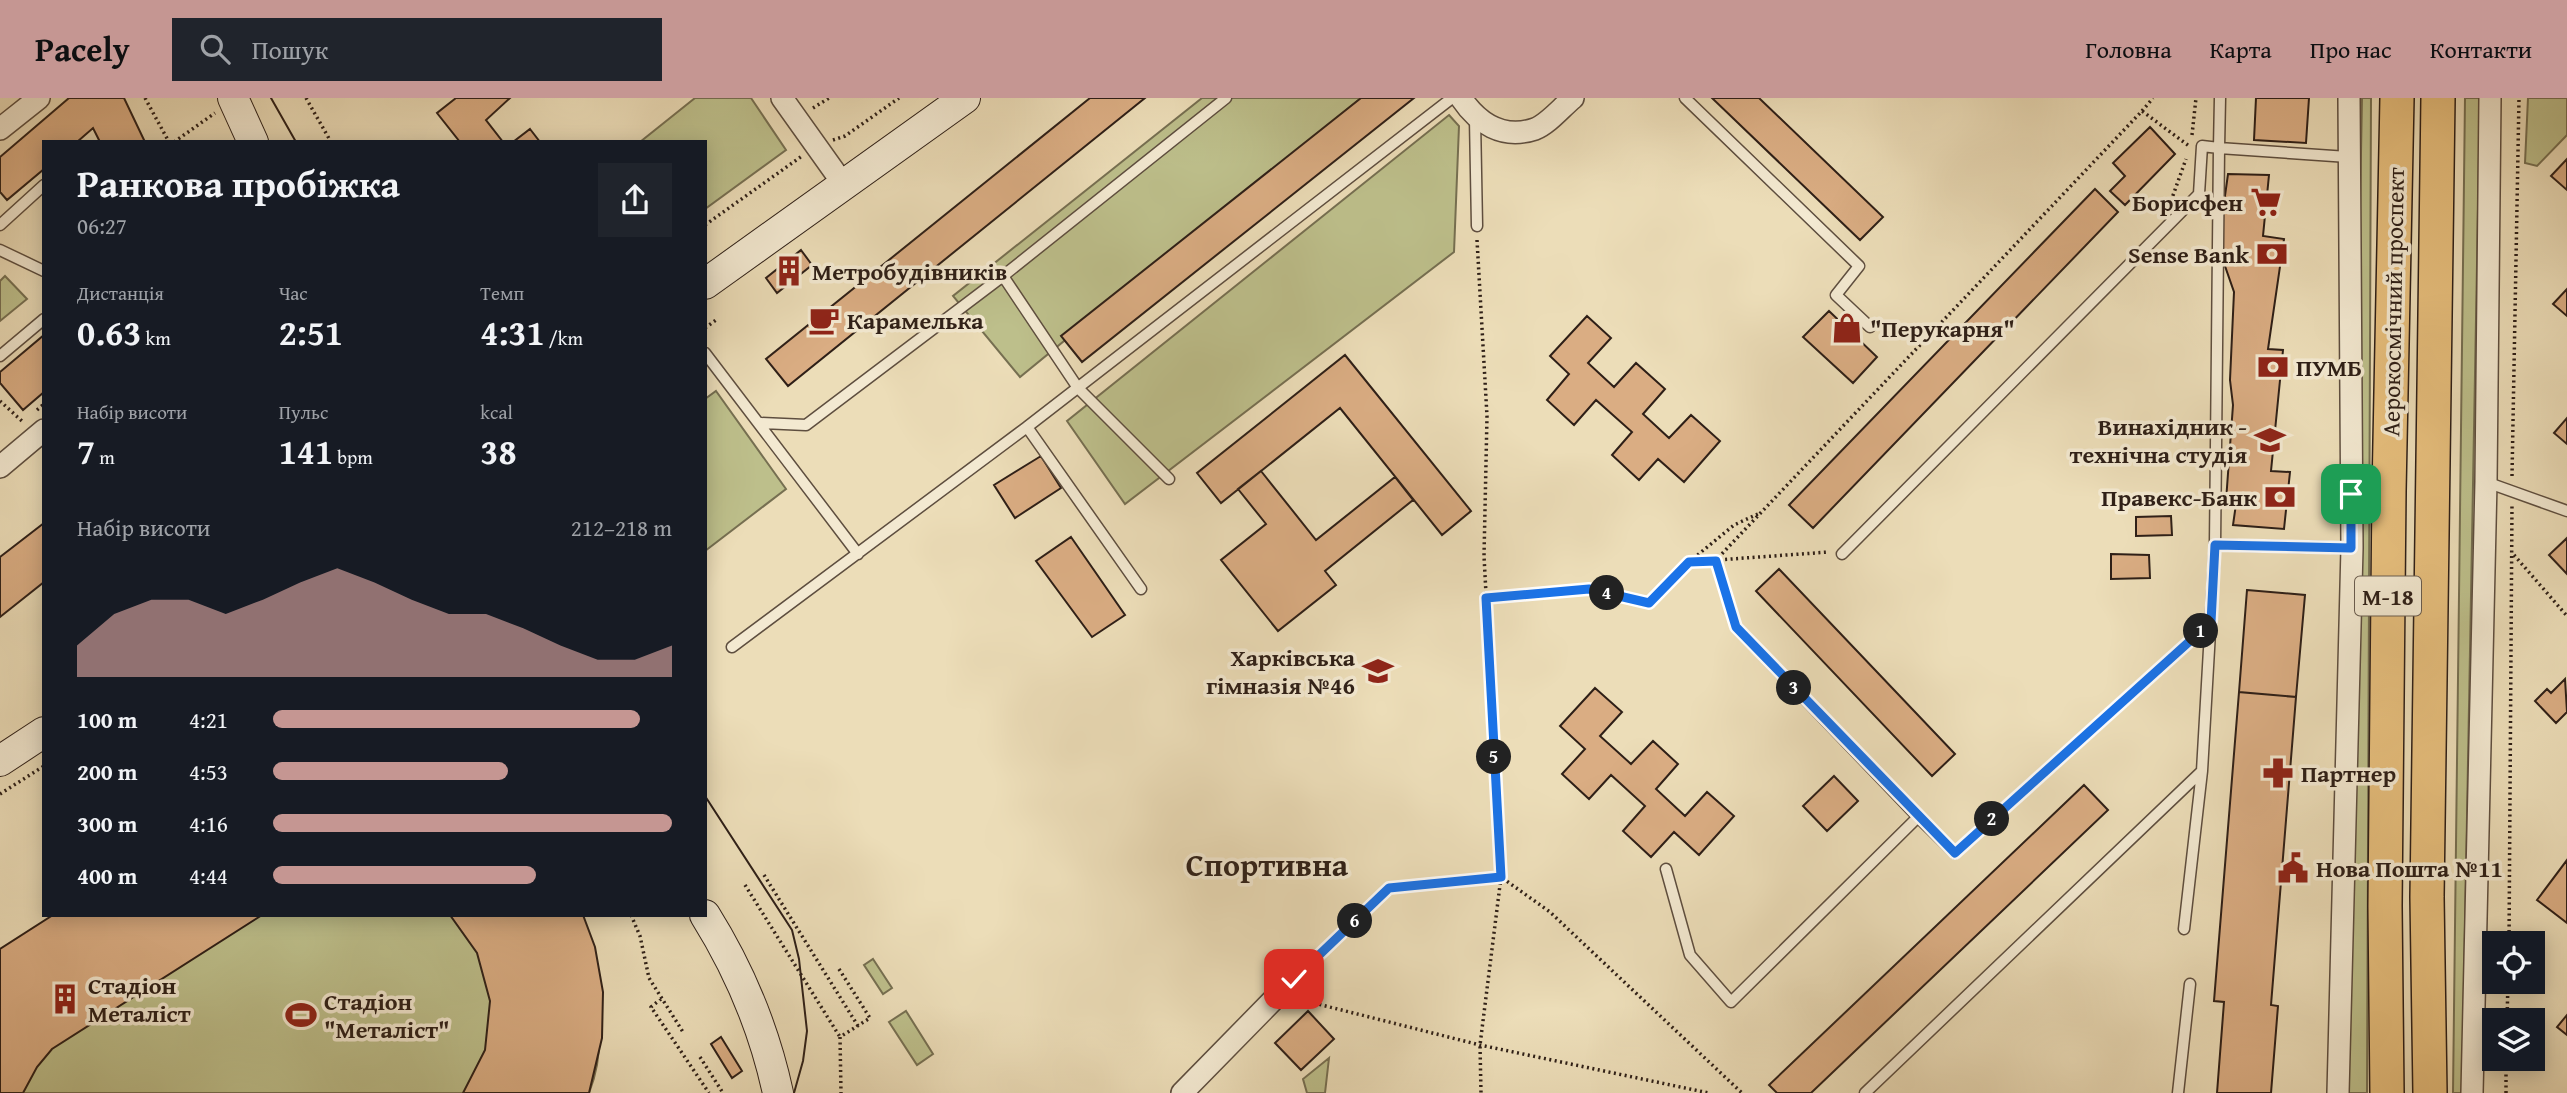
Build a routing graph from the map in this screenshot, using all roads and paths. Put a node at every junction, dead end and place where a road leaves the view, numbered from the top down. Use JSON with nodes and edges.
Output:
{"nodes":[{"id":1,"x":39,"y":98,"type":"edge"},
{"id":2,"x":145,"y":98,"type":"edge"},
{"id":3,"x":306,"y":98,"type":"edge"},
{"id":4,"x":782,"y":98,"type":"edge"},
{"id":5,"x":965,"y":98,"type":"edge"},
{"id":6,"x":1226,"y":98,"type":"edge"},
{"id":7,"x":1452,"y":98,"type":"edge"},
{"id":8,"x":1461,"y":98,"type":"edge"},
{"id":9,"x":1573,"y":98,"type":"edge"},
{"id":10,"x":1685,"y":98,"type":"edge"},
{"id":11,"x":2153,"y":98,"type":"edge"},
{"id":12,"x":2196,"y":98,"type":"edge"},
{"id":13,"x":2220,"y":98,"type":"edge"},
{"id":14,"x":2349,"y":98,"type":"edge"},
{"id":15,"x":2397,"y":98,"type":"edge"},
{"id":16,"x":2438,"y":98,"type":"edge"},
{"id":17,"x":2490,"y":98,"type":"edge"},
{"id":18,"x":2519,"y":98,"type":"edge"},
{"id":19,"x":226,"y":104,"type":"edge"},
{"id":20,"x":2142,"y":111,"type":"junction"},
{"id":21,"x":1475,"y":119,"type":"junction"},
{"id":22,"x":0,"y":129,"type":"edge"},
{"id":23,"x":170,"y":140,"type":"edge"},
{"id":24,"x":174,"y":140,"type":"edge"},
{"id":25,"x":252,"y":140,"type":"edge"},
{"id":26,"x":330,"y":140,"type":"edge"},
{"id":27,"x":2190,"y":148,"type":"junction"},
{"id":28,"x":2219,"y":148,"type":"junction"},
{"id":29,"x":2348,"y":157,"type":"junction"},
{"id":30,"x":844,"y":184,"type":"junction"},
{"id":31,"x":42,"y":187,"type":"edge"},
{"id":32,"x":2169,"y":207,"type":"dead end"},
{"id":33,"x":0,"y":225,"type":"edge"},
{"id":34,"x":1477,"y":226,"type":"joint"},
{"id":35,"x":0,"y":250,"type":"edge"},
{"id":36,"x":42,"y":270,"type":"edge"},
{"id":37,"x":1003,"y":276,"type":"junction"},
{"id":38,"x":707,"y":283,"type":"edge"},
{"id":39,"x":716,"y":320,"type":"dead end"},
{"id":40,"x":42,"y":321,"type":"edge"},
{"id":41,"x":707,"y":327,"type":"edge"},
{"id":42,"x":1870,"y":327,"type":"dead end"},
{"id":43,"x":0,"y":356,"type":"edge"},
{"id":44,"x":707,"y":356,"type":"edge"},
{"id":45,"x":1078,"y":388,"type":"junction"},
{"id":46,"x":0,"y":401,"type":"edge"},
{"id":47,"x":42,"y":406,"type":"edge"},
{"id":48,"x":761,"y":423,"type":"junction"},
{"id":49,"x":1027,"y":427,"type":"junction"},
{"id":50,"x":42,"y":432,"type":"edge"},
{"id":51,"x":0,"y":467,"type":"edge"},
{"id":52,"x":1169,"y":479,"type":"dead end"},
{"id":53,"x":2486,"y":482,"type":"junction"},
{"id":54,"x":2511,"y":491,"type":"junction"},
{"id":55,"x":2567,"y":511,"type":"edge"},
{"id":56,"x":1762,"y":512,"type":"junction"},
{"id":57,"x":2215,"y":545,"type":"junction"},
{"id":58,"x":2351,"y":548,"type":"junction"},
{"id":59,"x":1830,"y":552,"type":"dead end"},
{"id":60,"x":858,"y":554,"type":"junction"},
{"id":61,"x":1842,"y":554,"type":"dead end"},
{"id":62,"x":2514,"y":555,"type":"junction"},
{"id":63,"x":1716,"y":561,"type":"junction"},
{"id":64,"x":1689,"y":562,"type":"junction"},
{"id":65,"x":1141,"y":589,"type":"dead end"},
{"id":66,"x":1486,"y":598,"type":"junction"},
{"id":67,"x":2567,"y":616,"type":"edge"},
{"id":68,"x":2211,"y":622,"type":"junction"},
{"id":69,"x":1736,"y":627,"type":"joint"},
{"id":70,"x":732,"y":647,"type":"dead end"},
{"id":71,"x":42,"y":733,"type":"edge"},
{"id":72,"x":0,"y":761,"type":"edge"},
{"id":73,"x":42,"y":767,"type":"edge"},
{"id":74,"x":2202,"y":771,"type":"junction"},
{"id":75,"x":0,"y":794,"type":"edge"},
{"id":76,"x":1918,"y":817,"type":"junction"},
{"id":77,"x":1667,"y":869,"type":"dead end"},
{"id":78,"x":764,"y":875,"type":"dead end"},
{"id":79,"x":1501,"y":877,"type":"junction"},
{"id":80,"x":745,"y":885,"type":"dead end"},
{"id":81,"x":632,"y":917,"type":"edge"},
{"id":82,"x":706,"y":917,"type":"edge"},
{"id":83,"x":2184,"y":929,"type":"dead end"},
{"id":84,"x":2509,"y":931,"type":"edge"},
{"id":85,"x":839,"y":969,"type":"dead end"},
{"id":86,"x":2190,"y":984,"type":"dead end"},
{"id":87,"x":1279,"y":994,"type":"junction"},
{"id":88,"x":662,"y":999,"type":"junction"},
{"id":89,"x":858,"y":1026,"type":"junction"},
{"id":90,"x":683,"y":1032,"type":"dead end"},
{"id":91,"x":840,"y":1037,"type":"junction"},
{"id":92,"x":1480,"y":1045,"type":"junction"},
{"id":93,"x":700,"y":1057,"type":"dead end"},
{"id":94,"x":2506,"y":1071,"type":"edge"},
{"id":95,"x":2385,"y":1087,"type":"edge"},
{"id":96,"x":709,"y":1093,"type":"edge"},
{"id":97,"x":723,"y":1093,"type":"edge"},
{"id":98,"x":778,"y":1093,"type":"edge"},
{"id":99,"x":841,"y":1093,"type":"edge"},
{"id":100,"x":1182,"y":1093,"type":"edge"},
{"id":101,"x":1481,"y":1093,"type":"edge"},
{"id":102,"x":1709,"y":1093,"type":"edge"},
{"id":103,"x":1742,"y":1093,"type":"edge"},
{"id":104,"x":1865,"y":1093,"type":"edge"},
{"id":105,"x":2178,"y":1093,"type":"edge"},
{"id":106,"x":2338,"y":1093,"type":"edge"},
{"id":107,"x":2430,"y":1093,"type":"edge"},
{"id":108,"x":2472,"y":1093,"type":"edge"},
{"id":109,"x":2506,"y":1093,"type":"edge"}],
"edges":[{"from":1,"to":22,"type":"street"},
{"from":2,"to":23,"type":"path"},
{"from":3,"to":26,"type":"path"},
{"from":4,"to":30,"type":"street"},
{"from":5,"to":30,"type":"main road"},
{"from":6,"to":37,"type":"lane"},
{"from":7,"to":45,"type":"lane"},
{"from":8,"to":21,"type":"street"},
{"from":9,"to":21,"type":"street"},
{"from":10,"to":42,"type":"lane"},
{"from":11,"to":20,"type":"path"},
{"from":12,"to":27,"type":"path"},
{"from":13,"to":28,"type":"lane"},
{"from":14,"to":29,"type":"street"},
{"from":15,"to":95,"type":"main road","name":"Аерокосмічний проспект","number":"М-18"},
{"from":16,"to":107,"type":"main road","name":"Аерокосмічний проспект","number":"М-18"},
{"from":17,"to":53,"type":"street"},
{"from":18,"to":54,"type":"path"},
{"from":19,"to":24,"type":"path"},
{"from":19,"to":25,"type":"main road"},
{"from":20,"to":27,"type":"path"},
{"from":20,"to":56,"type":"path"},
{"from":21,"to":34,"type":"lane"},
{"from":27,"to":32,"type":"path"},
{"from":28,"to":29,"type":"lane"},
{"from":28,"to":57,"type":"lane"},
{"from":28,"to":61,"type":"lane"},
{"from":29,"to":58,"type":"street"},
{"from":30,"to":38,"type":"main road"},
{"from":31,"to":33,"type":"lane"},
{"from":34,"to":66,"type":"path"},
{"from":35,"to":36,"type":"lane"},
{"from":37,"to":45,"type":"lane"},
{"from":37,"to":48,"type":"lane"},
{"from":39,"to":41,"type":"path"},
{"from":40,"to":43,"type":"lane"},
{"from":44,"to":48,"type":"lane"},
{"from":45,"to":49,"type":"lane"},
{"from":45,"to":52,"type":"lane"},
{"from":46,"to":47,"type":"path"},
{"from":48,"to":60,"type":"lane"},
{"from":49,"to":60,"type":"lane"},
{"from":49,"to":65,"type":"lane"},
{"from":50,"to":51,"type":"street"},
{"from":53,"to":54,"type":"lane"},
{"from":53,"to":108,"type":"street"},
{"from":54,"to":55,"type":"lane"},
{"from":54,"to":62,"type":"path"},
{"from":56,"to":63,"type":"path"},
{"from":56,"to":64,"type":"path"},
{"from":57,"to":58,"type":"lane"},
{"from":57,"to":68,"type":"lane"},
{"from":58,"to":106,"type":"street"},
{"from":59,"to":63,"type":"path"},
{"from":60,"to":70,"type":"lane"},
{"from":62,"to":67,"type":"path"},
{"from":62,"to":84,"type":"path"},
{"from":63,"to":64,"type":"path"},
{"from":63,"to":69,"type":"path"},
{"from":64,"to":66,"type":"path"},
{"from":66,"to":79,"type":"path"},
{"from":68,"to":74,"type":"lane"},
{"from":68,"to":76,"type":"lane"},
{"from":69,"to":76,"type":"lane"},
{"from":71,"to":72,"type":"main road"},
{"from":73,"to":75,"type":"path"},
{"from":74,"to":83,"type":"lane"},
{"from":74,"to":104,"type":"lane"},
{"from":76,"to":77,"type":"lane"},
{"from":78,"to":89,"type":"path"},
{"from":79,"to":87,"type":"path"},
{"from":79,"to":92,"type":"path"},
{"from":79,"to":103,"type":"path"},
{"from":80,"to":91,"type":"path"},
{"from":81,"to":88,"type":"path"},
{"from":82,"to":98,"type":"main road"},
{"from":85,"to":89,"type":"path"},
{"from":86,"to":105,"type":"lane"},
{"from":87,"to":92,"type":"path"},
{"from":87,"to":100,"type":"street"},
{"from":88,"to":90,"type":"path"},
{"from":88,"to":96,"type":"path"},
{"from":89,"to":91,"type":"path"},
{"from":91,"to":99,"type":"path"},
{"from":92,"to":101,"type":"path"},
{"from":92,"to":102,"type":"path"},
{"from":93,"to":97,"type":"path"},
{"from":94,"to":109,"type":"path"}]}
